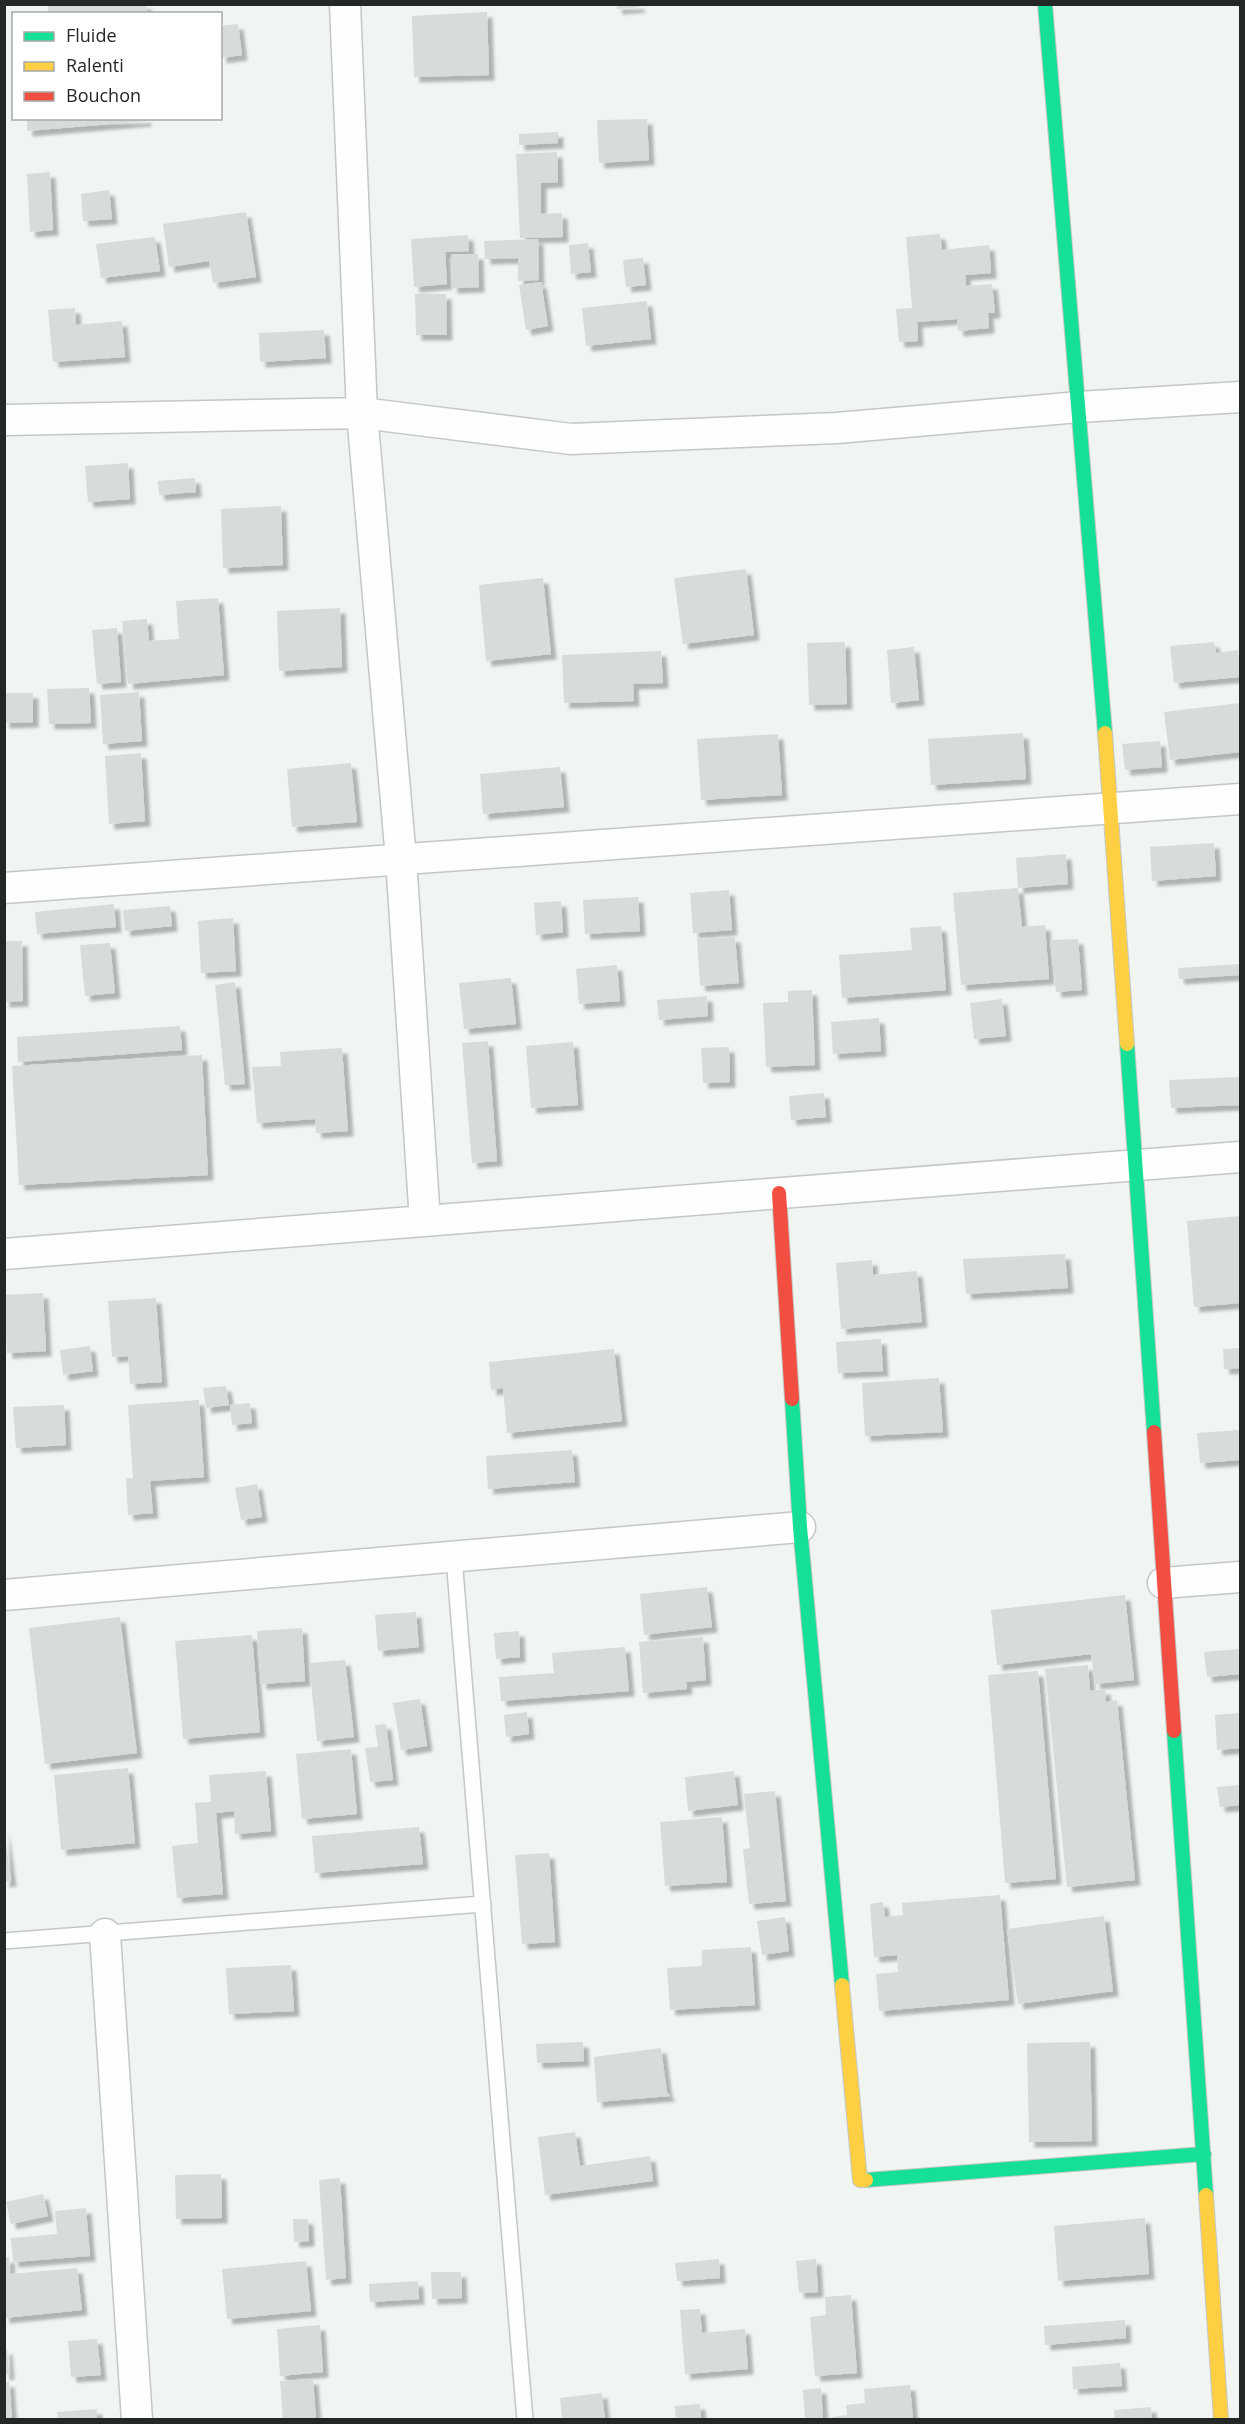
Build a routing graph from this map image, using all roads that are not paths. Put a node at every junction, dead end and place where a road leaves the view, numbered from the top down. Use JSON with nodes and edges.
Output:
{"nodes":[{"id":1,"x":345,"y":4,"type":"edge"},
{"id":2,"x":1045,"y":4,"type":"edge"},
{"id":3,"x":1240,"y":397,"type":"edge"},
{"id":4,"x":1079,"y":407,"type":"junction"},
{"id":5,"x":362,"y":413,"type":"junction"},
{"id":6,"x":4,"y":420,"type":"edge"},
{"id":7,"x":1240,"y":799,"type":"edge"},
{"id":8,"x":1111,"y":808,"type":"junction"},
{"id":9,"x":401,"y":859,"type":"junction"},
{"id":10,"x":4,"y":888,"type":"edge"},
{"id":11,"x":1240,"y":1157,"type":"edge"},
{"id":12,"x":1135,"y":1165,"type":"junction"},
{"id":13,"x":778,"y":1193,"type":"junction"},
{"id":14,"x":425,"y":1221,"type":"junction"},
{"id":15,"x":4,"y":1254,"type":"edge"},
{"id":16,"x":800,"y":1527,"type":"junction"},
{"id":17,"x":454,"y":1558,"type":"junction"},
{"id":18,"x":1240,"y":1577,"type":"edge"},
{"id":19,"x":1163,"y":1583,"type":"junction"},
{"id":20,"x":4,"y":1595,"type":"edge"},
{"id":21,"x":483,"y":1904,"type":"junction"},
{"id":22,"x":105,"y":1934,"type":"junction"},
{"id":23,"x":4,"y":1941,"type":"edge"},
{"id":24,"x":1204,"y":2154,"type":"junction"},
{"id":25,"x":137,"y":2420,"type":"edge"},
{"id":26,"x":525,"y":2420,"type":"edge"},
{"id":27,"x":1221,"y":2420,"type":"edge"}],
"edges":[{"from":1,"to":5,"type":"street"},
{"from":2,"to":4,"type":"street"},
{"from":3,"to":4,"type":"street"},
{"from":4,"to":5,"type":"street"},
{"from":4,"to":8,"type":"street"},
{"from":5,"to":6,"type":"street"},
{"from":5,"to":9,"type":"street"},
{"from":7,"to":8,"type":"street"},
{"from":8,"to":9,"type":"street"},
{"from":8,"to":12,"type":"street"},
{"from":9,"to":10,"type":"street"},
{"from":9,"to":14,"type":"street"},
{"from":11,"to":12,"type":"street"},
{"from":12,"to":13,"type":"street"},
{"from":12,"to":19,"type":"street"},
{"from":13,"to":14,"type":"street"},
{"from":13,"to":16,"type":"street"},
{"from":14,"to":15,"type":"street"},
{"from":16,"to":17,"type":"street"},
{"from":16,"to":24,"type":"street"},
{"from":17,"to":20,"type":"street"},
{"from":17,"to":21,"type":"lane"},
{"from":18,"to":19,"type":"street"},
{"from":19,"to":24,"type":"street"},
{"from":21,"to":22,"type":"lane"},
{"from":21,"to":26,"type":"lane"},
{"from":22,"to":23,"type":"lane"},
{"from":22,"to":25,"type":"street"},
{"from":24,"to":27,"type":"street"}]}
